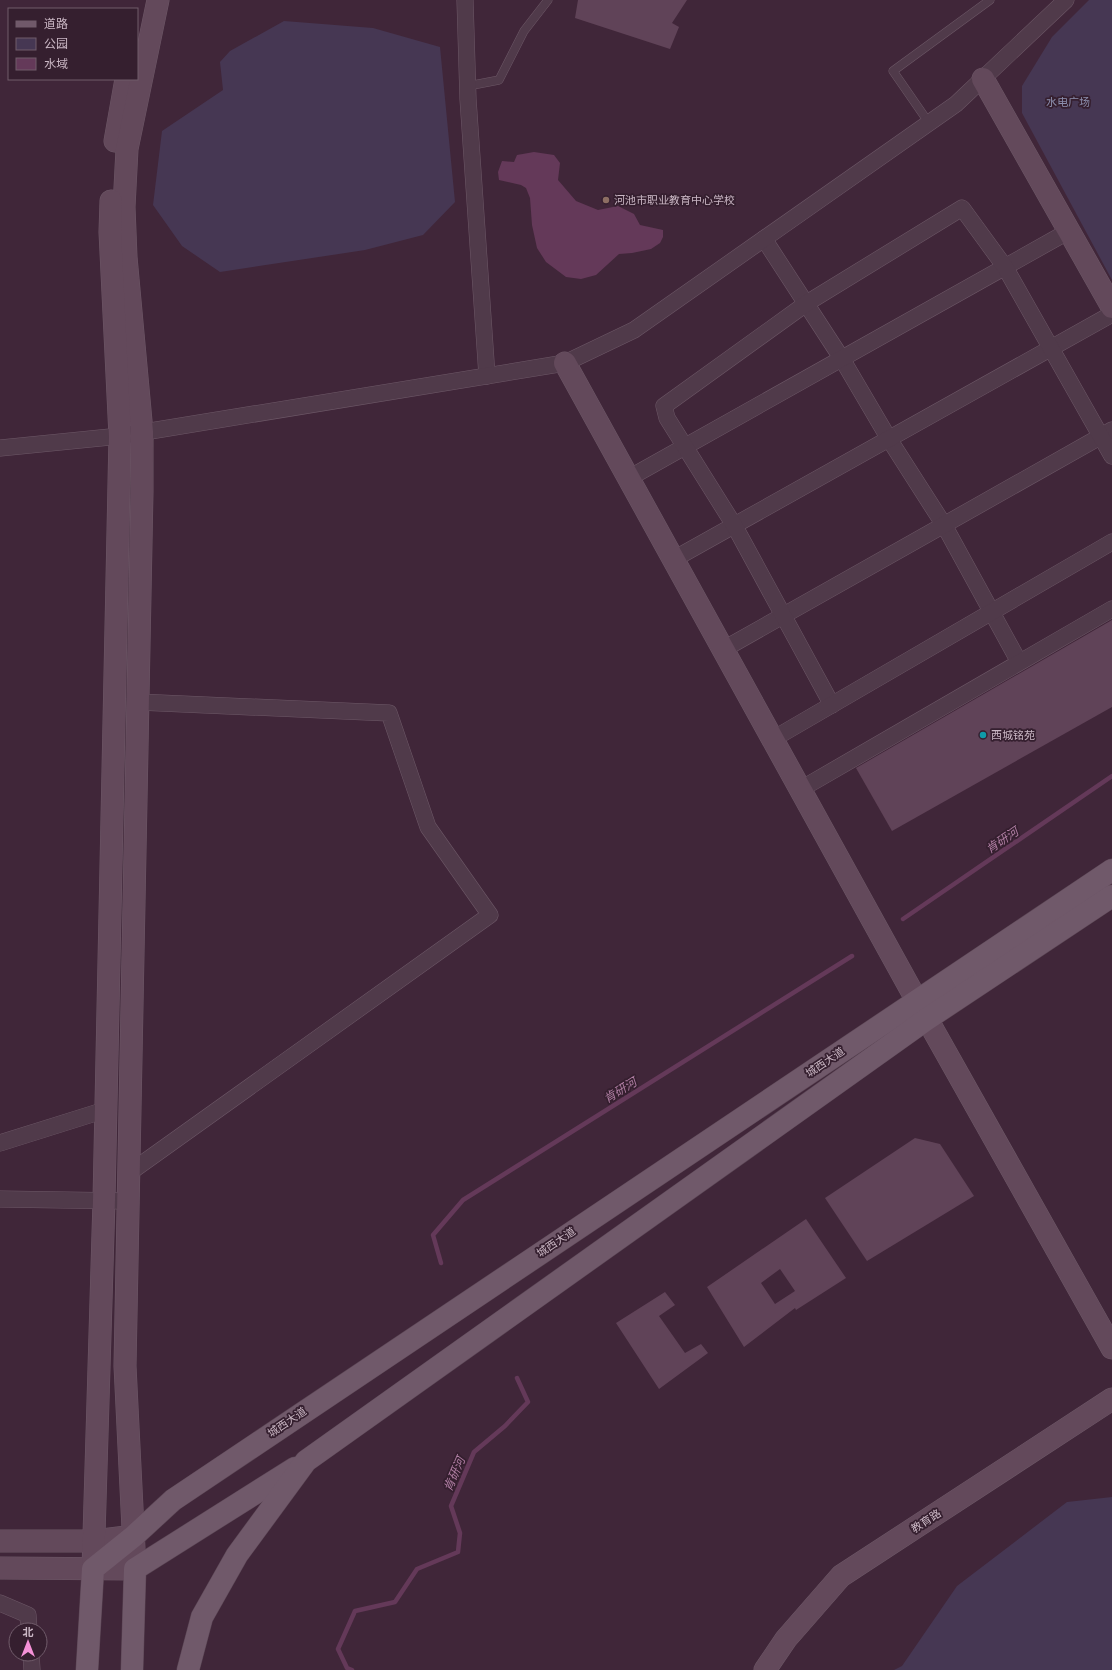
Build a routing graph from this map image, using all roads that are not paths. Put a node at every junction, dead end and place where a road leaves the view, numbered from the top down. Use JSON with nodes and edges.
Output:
{"nodes":[{"id":1,"x":146,"y":0,"type":"edge"},
{"id":2,"x":158,"y":0,"type":"edge"},
{"id":3,"x":548,"y":0,"type":"edge"},
{"id":4,"x":990,"y":0,"type":"edge"},
{"id":5,"x":1066,"y":0,"type":"edge"},
{"id":6,"x":467,"y":2,"type":"edge"},
{"id":7,"x":138,"y":32,"type":"edge"},
{"id":8,"x":983,"y":79,"type":"junction"},
{"id":9,"x":126,"y":80,"type":"edge"},
{"id":10,"x":468,"y":86,"type":"junction"},
{"id":11,"x":929,"y":123,"type":"junction"},
{"id":12,"x":1069,"y":232,"type":"junction"},
{"id":13,"x":764,"y":239,"type":"junction"},
{"id":14,"x":1005,"y":268,"type":"junction"},
{"id":15,"x":807,"y":303,"type":"junction"},
{"id":16,"x":1112,"y":307,"type":"edge"},
{"id":17,"x":1112,"y":314,"type":"edge"},
{"id":18,"x":1050,"y":349,"type":"junction"},
{"id":19,"x":842,"y":359,"type":"junction"},
{"id":20,"x":565,"y":363,"type":"junction"},
{"id":21,"x":487,"y":376,"type":"junction"},
{"id":22,"x":142,"y":432,"type":"junction"},
{"id":23,"x":1106,"y":434,"type":"edge"},
{"id":24,"x":120,"y":436,"type":"junction"},
{"id":25,"x":889,"y":439,"type":"junction"},
{"id":26,"x":686,"y":446,"type":"junction"},
{"id":27,"x":0,"y":448,"type":"edge"},
{"id":28,"x":1112,"y":456,"type":"edge"},
{"id":29,"x":629,"y":478,"type":"junction"},
{"id":30,"x":734,"y":525,"type":"junction"},
{"id":31,"x":944,"y":525,"type":"junction"},
{"id":32,"x":1112,"y":542,"type":"edge"},
{"id":33,"x":674,"y":559,"type":"junction"},
{"id":34,"x":1112,"y":609,"type":"edge"},
{"id":35,"x":992,"y":612,"type":"junction"},
{"id":36,"x":784,"y":615,"type":"junction"},
{"id":37,"x":724,"y":649,"type":"junction"},
{"id":38,"x":1019,"y":662,"type":"junction"},
{"id":39,"x":138,"y":702,"type":"junction"},
{"id":40,"x":832,"y":705,"type":"junction"},
{"id":41,"x":773,"y":739,"type":"junction"},
{"id":42,"x":801,"y":788,"type":"junction"},
{"id":43,"x":1112,"y":870,"type":"edge"},
{"id":44,"x":1112,"y":896,"type":"edge"},
{"id":45,"x":918,"y":1000,"type":"junction"},
{"id":46,"x":927,"y":1019,"type":"junction"},
{"id":47,"x":105,"y":1110,"type":"junction"},
{"id":48,"x":0,"y":1143,"type":"edge"},
{"id":49,"x":128,"y":1173,"type":"junction"},
{"id":50,"x":0,"y":1199,"type":"edge"},
{"id":51,"x":104,"y":1200,"type":"junction"},
{"id":52,"x":128,"y":1201,"type":"junction"},
{"id":53,"x":1112,"y":1348,"type":"edge"},
{"id":54,"x":1112,"y":1399,"type":"edge"},
{"id":55,"x":306,"y":1461,"type":"junction"},
{"id":56,"x":134,"y":1536,"type":"junction"},
{"id":57,"x":0,"y":1541,"type":"edge"},
{"id":58,"x":94,"y":1541,"type":"junction"},
{"id":59,"x":0,"y":1568,"type":"edge"},
{"id":60,"x":93,"y":1569,"type":"junction"},
{"id":61,"x":135,"y":1569,"type":"junction"},
{"id":62,"x":0,"y":1603,"type":"edge"},
{"id":63,"x":29,"y":1622,"type":"edge"},
{"id":64,"x":87,"y":1670,"type":"edge"},
{"id":65,"x":132,"y":1670,"type":"edge"},
{"id":66,"x":188,"y":1670,"type":"edge"},
{"id":67,"x":765,"y":1670,"type":"edge"}],
"edges":[{"from":1,"to":7,"type":"main road"},
{"from":2,"to":22,"type":"main road"},
{"from":3,"to":10,"type":"lane"},
{"from":4,"to":11,"type":"lane"},
{"from":5,"to":8,"type":"street"},
{"from":6,"to":10,"type":"street"},
{"from":8,"to":11,"type":"street"},
{"from":8,"to":12,"type":"main road"},
{"from":9,"to":24,"type":"main road"},
{"from":10,"to":21,"type":"street"},
{"from":11,"to":13,"type":"street"},
{"from":12,"to":14,"type":"street"},
{"from":12,"to":16,"type":"main road"},
{"from":13,"to":15,"type":"street"},
{"from":13,"to":20,"type":"street"},
{"from":14,"to":15,"type":"street"},
{"from":14,"to":18,"type":"street"},
{"from":14,"to":19,"type":"street"},
{"from":15,"to":19,"type":"street"},
{"from":15,"to":26,"type":"street"},
{"from":17,"to":18,"type":"street"},
{"from":18,"to":23,"type":"street"},
{"from":18,"to":25,"type":"street"},
{"from":19,"to":25,"type":"street"},
{"from":19,"to":26,"type":"street"},
{"from":20,"to":21,"type":"street"},
{"from":20,"to":29,"type":"main road"},
{"from":21,"to":22,"type":"street"},
{"from":22,"to":24,"type":"street"},
{"from":22,"to":39,"type":"main road"},
{"from":23,"to":28,"type":"street"},
{"from":23,"to":31,"type":"street"},
{"from":24,"to":27,"type":"street"},
{"from":24,"to":47,"type":"main road"},
{"from":25,"to":30,"type":"street"},
{"from":25,"to":31,"type":"street"},
{"from":26,"to":29,"type":"street"},
{"from":26,"to":30,"type":"street"},
{"from":29,"to":33,"type":"main road"},
{"from":30,"to":33,"type":"street"},
{"from":30,"to":36,"type":"street"},
{"from":31,"to":35,"type":"street"},
{"from":31,"to":36,"type":"street"},
{"from":32,"to":35,"type":"street"},
{"from":33,"to":37,"type":"main road"},
{"from":34,"to":38,"type":"street"},
{"from":35,"to":38,"type":"street"},
{"from":35,"to":40,"type":"street"},
{"from":36,"to":37,"type":"street"},
{"from":36,"to":40,"type":"street"},
{"from":37,"to":41,"type":"main road"},
{"from":38,"to":42,"type":"street"},
{"from":39,"to":49,"type":"main road"},
{"from":39,"to":49,"type":"street"},
{"from":40,"to":41,"type":"street"},
{"from":41,"to":42,"type":"main road"},
{"from":42,"to":45,"type":"main road"},
{"from":43,"to":45,"type":"main road","name":"城西大道"},
{"from":44,"to":46,"type":"main road"},
{"from":45,"to":46,"type":"main road"},
{"from":45,"to":56,"type":"main road","name":"城西大道"},
{"from":46,"to":53,"type":"main road"},
{"from":46,"to":55,"type":"main road"},
{"from":47,"to":48,"type":"street"},
{"from":47,"to":51,"type":"main road"},
{"from":49,"to":52,"type":"main road"},
{"from":50,"to":51,"type":"street"},
{"from":51,"to":52,"type":"street"},
{"from":51,"to":58,"type":"main road"},
{"from":52,"to":56,"type":"main road"},
{"from":54,"to":67,"type":"main road","name":"教育路"},
{"from":55,"to":61,"type":"main road"},
{"from":55,"to":66,"type":"main road"},
{"from":56,"to":58,"type":"main road"},
{"from":56,"to":60,"type":"main road","name":"城西大道"},
{"from":56,"to":61,"type":"main road"},
{"from":57,"to":58,"type":"main road"},
{"from":58,"to":60,"type":"main road"},
{"from":59,"to":60,"type":"main road"},
{"from":60,"to":61,"type":"main road"},
{"from":60,"to":64,"type":"main road"},
{"from":61,"to":65,"type":"main road"},
{"from":62,"to":63,"type":"street"}]}
